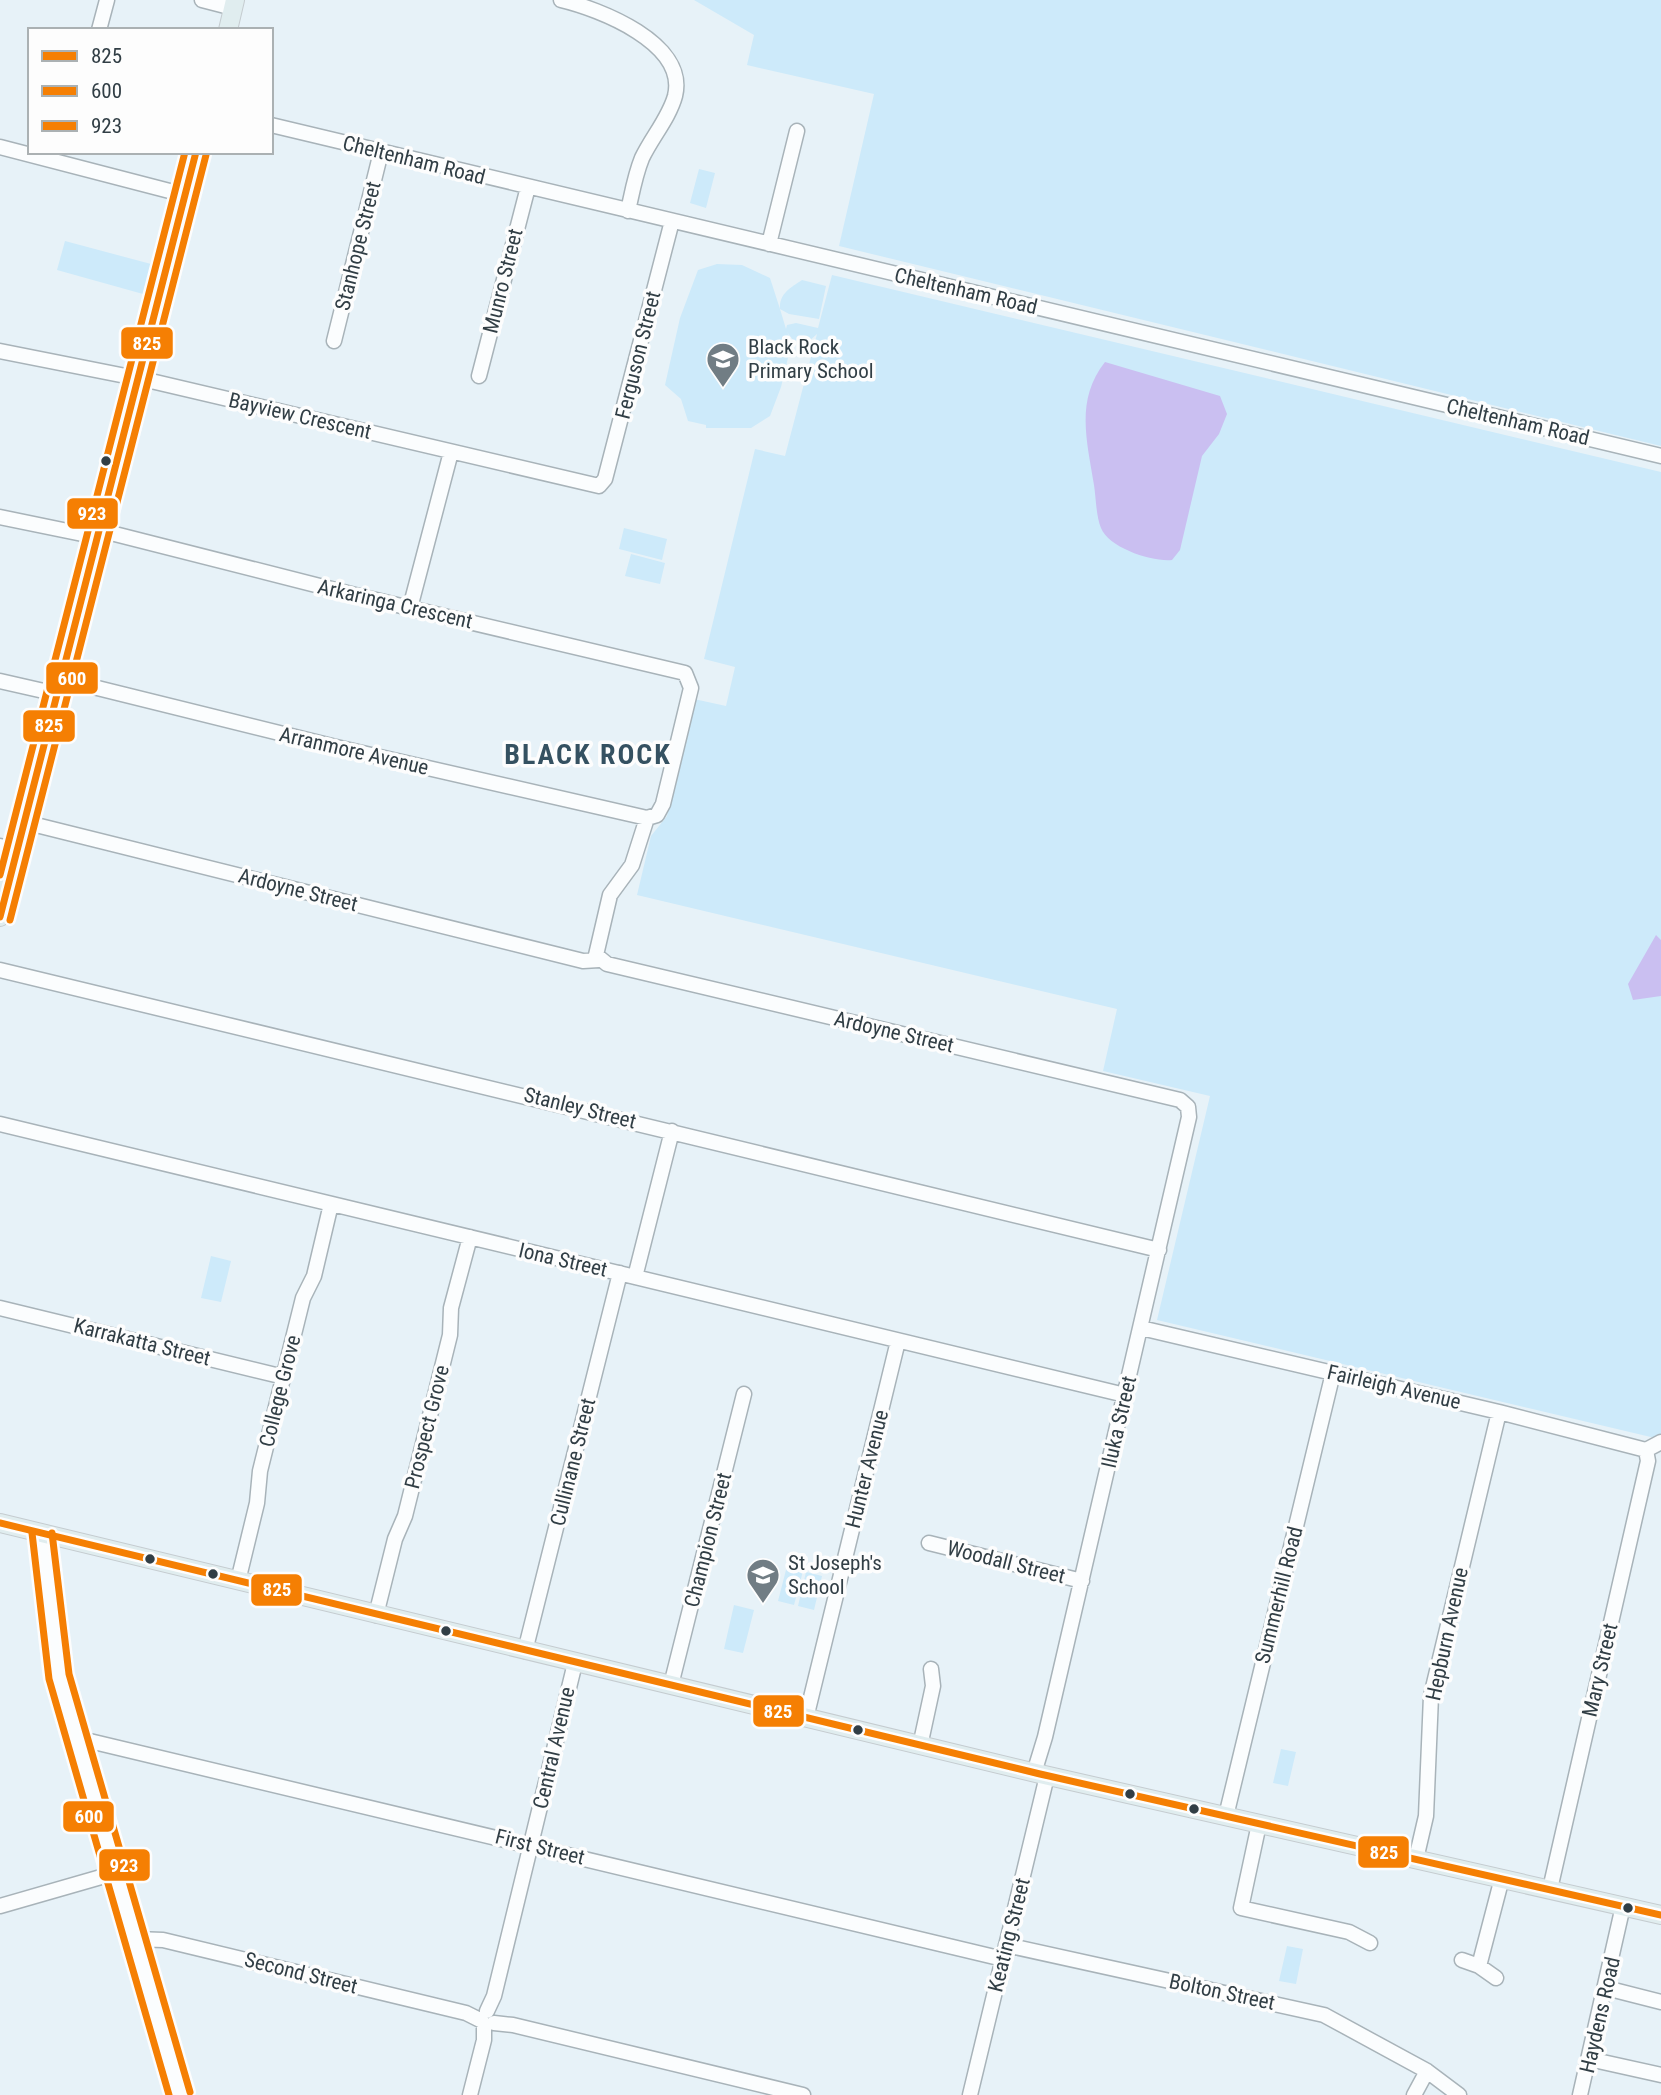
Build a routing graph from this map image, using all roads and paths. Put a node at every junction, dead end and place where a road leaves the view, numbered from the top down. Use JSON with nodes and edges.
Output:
{"nodes":[{"id":1,"x":107,"y":0,"type":"edge"},
{"id":2,"x":202,"y":0,"type":"edge"},
{"id":3,"x":561,"y":0,"type":"edge"},
{"id":4,"x":234,"y":4,"type":"edge"},
{"id":5,"x":100,"y":28,"type":"edge"},
{"id":6,"x":228,"y":28,"type":"edge"},
{"id":7,"x":273,"y":125,"type":"edge"},
{"id":8,"x":797,"y":131,"type":"dead end"},
{"id":9,"x":0,"y":147,"type":"edge"},
{"id":10,"x":28,"y":152,"type":"edge"},
{"id":11,"x":381,"y":152,"type":"junction"},
{"id":12,"x":38,"y":154,"type":"edge"},
{"id":13,"x":195,"y":154,"type":"edge"},
{"id":14,"x":66,"y":159,"type":"edge"},
{"id":15,"x":528,"y":187,"type":"junction"},
{"id":16,"x":185,"y":195,"type":"junction"},
{"id":17,"x":628,"y":211,"type":"junction"},
{"id":18,"x":672,"y":221,"type":"junction"},
{"id":19,"x":769,"y":244,"type":"junction"},
{"id":20,"x":334,"y":341,"type":"dead end"},
{"id":21,"x":0,"y":351,"type":"edge"},
{"id":22,"x":479,"y":376,"type":"dead end"},
{"id":23,"x":138,"y":378,"type":"junction"},
{"id":24,"x":451,"y":452,"type":"junction"},
{"id":25,"x":1661,"y":456,"type":"edge"},
{"id":26,"x":599,"y":486,"type":"joint"},
{"id":27,"x":0,"y":517,"type":"edge"},
{"id":28,"x":98,"y":534,"type":"junction"},
{"id":29,"x":410,"y":608,"type":"junction"},
{"id":30,"x":0,"y":681,"type":"edge"},
{"id":31,"x":59,"y":686,"type":"junction"},
{"id":32,"x":643,"y":817,"type":"junction"},
{"id":33,"x":24,"y":822,"type":"junction"},
{"id":34,"x":9,"y":848,"type":"edge"},
{"id":35,"x":0,"y":917,"type":"edge"},
{"id":36,"x":598,"y":957,"type":"junction"},
{"id":37,"x":0,"y":970,"type":"edge"},
{"id":38,"x":1188,"y":1107,"type":"joint"},
{"id":39,"x":0,"y":1124,"type":"edge"},
{"id":40,"x":672,"y":1131,"type":"junction"},
{"id":41,"x":331,"y":1204,"type":"junction"},
{"id":42,"x":470,"y":1237,"type":"junction"},
{"id":43,"x":1158,"y":1250,"type":"junction"},
{"id":44,"x":620,"y":1273,"type":"junction"},
{"id":45,"x":635,"y":1277,"type":"junction"},
{"id":46,"x":0,"y":1308,"type":"edge"},
{"id":47,"x":1141,"y":1328,"type":"junction"},
{"id":48,"x":898,"y":1341,"type":"junction"},
{"id":49,"x":1333,"y":1373,"type":"junction"},
{"id":50,"x":284,"y":1377,"type":"junction"},
{"id":51,"x":744,"y":1394,"type":"dead end"},
{"id":52,"x":1125,"y":1395,"type":"junction"},
{"id":53,"x":1499,"y":1412,"type":"junction"},
{"id":54,"x":1661,"y":1442,"type":"edge"},
{"id":55,"x":1646,"y":1450,"type":"junction"},
{"id":56,"x":0,"y":1524,"type":"edge"},
{"id":57,"x":42,"y":1534,"type":"junction"},
{"id":58,"x":929,"y":1543,"type":"dead end"},
{"id":59,"x":238,"y":1581,"type":"junction"},
{"id":60,"x":1082,"y":1581,"type":"junction"},
{"id":61,"x":376,"y":1615,"type":"junction"},
{"id":62,"x":526,"y":1651,"type":"junction"},
{"id":63,"x":575,"y":1663,"type":"junction"},
{"id":64,"x":930,"y":1669,"type":"dead end"},
{"id":65,"x":671,"y":1685,"type":"junction"},
{"id":66,"x":806,"y":1718,"type":"junction"},
{"id":67,"x":77,"y":1738,"type":"junction"},
{"id":68,"x":920,"y":1746,"type":"junction"},
{"id":69,"x":1040,"y":1774,"type":"junction"},
{"id":70,"x":1226,"y":1816,"type":"junction"},
{"id":71,"x":1259,"y":1824,"type":"junction"},
{"id":72,"x":531,"y":1845,"type":"junction"},
{"id":73,"x":1416,"y":1859,"type":"junction"},
{"id":74,"x":115,"y":1873,"type":"junction"},
{"id":75,"x":1502,"y":1878,"type":"junction"},
{"id":76,"x":1549,"y":1889,"type":"junction"},
{"id":77,"x":0,"y":1906,"type":"edge"},
{"id":78,"x":1627,"y":1907,"type":"junction"},
{"id":79,"x":1661,"y":1915,"type":"edge"},
{"id":80,"x":136,"y":1939,"type":"junction"},
{"id":81,"x":1370,"y":1943,"type":"dead end"},
{"id":82,"x":1004,"y":1952,"type":"junction"},
{"id":83,"x":1462,"y":1960,"type":"dead end"},
{"id":84,"x":1479,"y":1966,"type":"junction"},
{"id":85,"x":1496,"y":1978,"type":"dead end"},
{"id":86,"x":1606,"y":1989,"type":"junction"},
{"id":87,"x":1661,"y":2001,"type":"edge"},
{"id":88,"x":489,"y":2018,"type":"junction"},
{"id":89,"x":1589,"y":2059,"type":"junction"},
{"id":90,"x":1427,"y":2071,"type":"junction"},
{"id":91,"x":1661,"y":2075,"type":"edge"},
{"id":92,"x":180,"y":2095,"type":"edge"},
{"id":93,"x":470,"y":2095,"type":"edge"},
{"id":94,"x":803,"y":2095,"type":"edge"},
{"id":95,"x":970,"y":2095,"type":"edge"},
{"id":96,"x":1414,"y":2095,"type":"edge"},
{"id":97,"x":1459,"y":2095,"type":"edge"},
{"id":98,"x":1580,"y":2095,"type":"edge"}],
"edges":[{"from":1,"to":5,"type":"street"},
{"from":2,"to":4,"type":"street"},
{"from":3,"to":17,"type":"street"},
{"from":4,"to":6,"type":"main road"},
{"from":7,"to":11,"type":"street","name":"Cheltenham Road"},
{"from":8,"to":19,"type":"street"},
{"from":9,"to":10,"type":"street"},
{"from":11,"to":15,"type":"street","name":"Cheltenham Road"},
{"from":11,"to":20,"type":"street","name":"Stanhope Street"},
{"from":12,"to":14,"type":"street"},
{"from":13,"to":16,"type":"main road"},
{"from":14,"to":16,"type":"street"},
{"from":15,"to":17,"type":"street","name":"Cheltenham Road"},
{"from":15,"to":22,"type":"street","name":"Munro Street"},
{"from":16,"to":23,"type":"main road"},
{"from":17,"to":18,"type":"street","name":"Cheltenham Road"},
{"from":18,"to":19,"type":"street","name":"Cheltenham Road"},
{"from":18,"to":26,"type":"street","name":"Ferguson Street"},
{"from":19,"to":25,"type":"street","name":"Cheltenham Road"},
{"from":21,"to":23,"type":"street","name":"Bayview Crescent"},
{"from":23,"to":24,"type":"street","name":"Bayview Crescent"},
{"from":23,"to":28,"type":"main road"},
{"from":24,"to":26,"type":"street","name":"Bayview Crescent"},
{"from":24,"to":29,"type":"street"},
{"from":27,"to":28,"type":"street","name":"Arkaringa Crescent"},
{"from":28,"to":29,"type":"street","name":"Arkaringa Crescent"},
{"from":28,"to":31,"type":"main road"},
{"from":29,"to":32,"type":"street","name":"Arkaringa Crescent"},
{"from":30,"to":31,"type":"street","name":"Arranmore Avenue"},
{"from":31,"to":32,"type":"street","name":"Arranmore Avenue"},
{"from":31,"to":33,"type":"main road"},
{"from":32,"to":36,"type":"street"},
{"from":33,"to":34,"type":"main road"},
{"from":33,"to":36,"type":"street","name":"Ardoyne Street"},
{"from":34,"to":35,"type":"main road"},
{"from":36,"to":38,"type":"street","name":"Ardoyne Street"},
{"from":37,"to":40,"type":"street","name":"Stanley Street"},
{"from":38,"to":43,"type":"street","name":"Iluka Street"},
{"from":39,"to":41,"type":"street","name":"Iona Street"},
{"from":40,"to":43,"type":"street","name":"Stanley Street"},
{"from":40,"to":45,"type":"street"},
{"from":41,"to":42,"type":"street","name":"Iona Street"},
{"from":41,"to":50,"type":"street","name":"College Grove"},
{"from":42,"to":44,"type":"street","name":"Iona Street"},
{"from":42,"to":61,"type":"street","name":"Prospect Grove"},
{"from":43,"to":47,"type":"street","name":"Iluka Street"},
{"from":44,"to":45,"type":"street","name":"Iona Street"},
{"from":44,"to":62,"type":"street","name":"Cullinane Street"},
{"from":45,"to":48,"type":"street","name":"Iona Street"},
{"from":46,"to":50,"type":"street","name":"Karrakatta Street"},
{"from":47,"to":49,"type":"street","name":"Fairleigh Avenue"},
{"from":47,"to":52,"type":"street","name":"Iluka Street"},
{"from":48,"to":52,"type":"street","name":"Iona Street"},
{"from":48,"to":66,"type":"street","name":"Hunter Avenue"},
{"from":49,"to":53,"type":"street","name":"Fairleigh Avenue"},
{"from":49,"to":70,"type":"street","name":"Summerhill Road"},
{"from":50,"to":59,"type":"street","name":"College Grove"},
{"from":51,"to":65,"type":"street","name":"Champion Street"},
{"from":52,"to":60,"type":"street","name":"Iluka Street"},
{"from":53,"to":55,"type":"street","name":"Fairleigh Avenue"},
{"from":53,"to":73,"type":"street","name":"Hepburn Avenue"},
{"from":54,"to":55,"type":"street"},
{"from":55,"to":76,"type":"street","name":"Mary Street"},
{"from":56,"to":57,"type":"main road"},
{"from":57,"to":59,"type":"main road"},
{"from":57,"to":67,"type":"street"},
{"from":58,"to":60,"type":"street","name":"Woodall Street"},
{"from":59,"to":61,"type":"main road"},
{"from":60,"to":69,"type":"street","name":"Iluka Street"},
{"from":61,"to":62,"type":"main road"},
{"from":62,"to":63,"type":"main road"},
{"from":63,"to":65,"type":"main road"},
{"from":63,"to":72,"type":"street","name":"Central Avenue"},
{"from":64,"to":68,"type":"street"},
{"from":65,"to":66,"type":"main road"},
{"from":66,"to":68,"type":"main road"},
{"from":67,"to":72,"type":"street","name":"First Street"},
{"from":67,"to":74,"type":"street"},
{"from":68,"to":69,"type":"main road"},
{"from":69,"to":70,"type":"main road"},
{"from":69,"to":82,"type":"street","name":"Keating Street"},
{"from":70,"to":71,"type":"main road"},
{"from":71,"to":73,"type":"main road"},
{"from":71,"to":81,"type":"street"},
{"from":72,"to":82,"type":"street","name":"First Street"},
{"from":72,"to":88,"type":"street","name":"Central Avenue"},
{"from":73,"to":75,"type":"main road"},
{"from":74,"to":77,"type":"street"},
{"from":74,"to":80,"type":"street"},
{"from":75,"to":76,"type":"main road"},
{"from":75,"to":84,"type":"street"},
{"from":76,"to":78,"type":"main road"},
{"from":78,"to":79,"type":"main road"},
{"from":78,"to":86,"type":"street","name":"Haydens Road"},
{"from":80,"to":88,"type":"street","name":"Second Street"},
{"from":80,"to":92,"type":"street"},
{"from":82,"to":90,"type":"street","name":"Bolton Street"},
{"from":82,"to":95,"type":"street","name":"Keating Street"},
{"from":83,"to":84,"type":"street"},
{"from":84,"to":85,"type":"street"},
{"from":86,"to":87,"type":"street"},
{"from":86,"to":89,"type":"street","name":"Haydens Road"},
{"from":88,"to":93,"type":"street","name":"Central Avenue"},
{"from":88,"to":94,"type":"street","name":"Second Street"},
{"from":89,"to":91,"type":"street"},
{"from":89,"to":98,"type":"street","name":"Haydens Road"},
{"from":90,"to":96,"type":"street"},
{"from":90,"to":97,"type":"street","name":"Bolton Street"}]}
